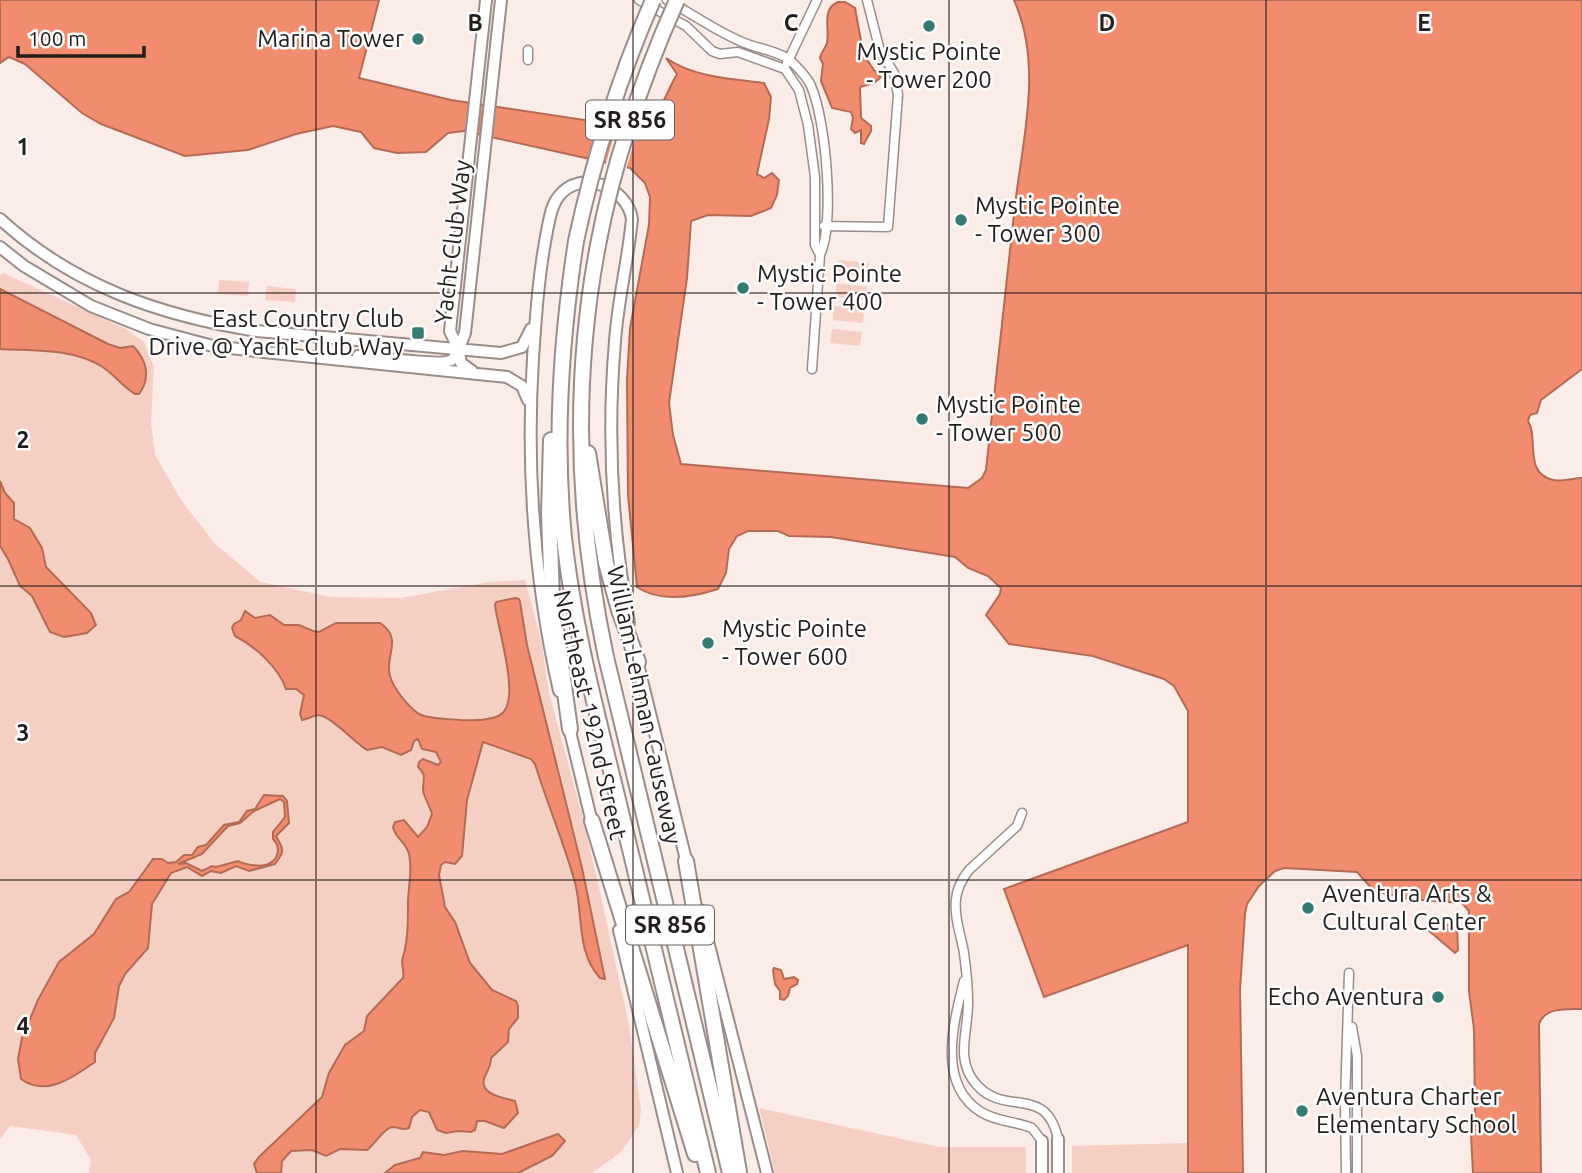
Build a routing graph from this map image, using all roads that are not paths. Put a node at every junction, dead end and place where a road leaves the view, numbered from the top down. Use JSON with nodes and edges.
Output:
{"nodes":[{"id":1,"x":486,"y":0,"type":"edge"},
{"id":2,"x":501,"y":0,"type":"edge"},
{"id":3,"x":639,"y":0,"type":"edge"},
{"id":4,"x":653,"y":0,"type":"edge"},
{"id":5,"x":667,"y":0,"type":"edge"},
{"id":6,"x":677,"y":0,"type":"edge"},
{"id":7,"x":817,"y":0,"type":"edge"},
{"id":8,"x":867,"y":0,"type":"edge"},
{"id":9,"x":694,"y":15,"type":"junction"},
{"id":10,"x":686,"y":26,"type":"junction"},
{"id":11,"x":741,"y":41,"type":"junction"},
{"id":12,"x":528,"y":51,"type":"dead end"},
{"id":13,"x":738,"y":52,"type":"junction"},
{"id":14,"x":788,"y":59,"type":"junction"},
{"id":15,"x":528,"y":60,"type":"dead end"},
{"id":16,"x":785,"y":69,"type":"junction"},
{"id":17,"x":0,"y":219,"type":"edge"},
{"id":18,"x":814,"y":226,"type":"junction"},
{"id":19,"x":826,"y":226,"type":"junction"},
{"id":20,"x":0,"y":247,"type":"edge"},
{"id":21,"x":820,"y":255,"type":"junction"},
{"id":22,"x":164,"y":312,"type":"junction"},
{"id":23,"x":536,"y":313,"type":"junction"},
{"id":24,"x":183,"y":317,"type":"junction"},
{"id":25,"x":163,"y":333,"type":"junction"},
{"id":26,"x":179,"y":337,"type":"junction"},
{"id":27,"x":458,"y":348,"type":"junction"},
{"id":28,"x":306,"y":355,"type":"junction"},
{"id":29,"x":812,"y":369,"type":"dead end"},
{"id":30,"x":475,"y":373,"type":"junction"},
{"id":31,"x":560,"y":380,"type":"junction"},
{"id":32,"x":581,"y":398,"type":"junction"},
{"id":33,"x":529,"y":417,"type":"junction"},
{"id":34,"x":638,"y":663,"type":"junction"},
{"id":35,"x":570,"y":729,"type":"junction"},
{"id":36,"x":1022,"y":813,"type":"dead end"},
{"id":37,"x":592,"y":821,"type":"junction"},
{"id":38,"x":686,"y":861,"type":"junction"},
{"id":39,"x":1349,"y":973,"type":"dead end"},
{"id":40,"x":966,"y":974,"type":"junction"},
{"id":41,"x":1350,"y":1010,"type":"junction"},
{"id":42,"x":1058,"y":1139,"type":"joint"},
{"id":43,"x":1042,"y":1141,"type":"joint"},
{"id":44,"x":677,"y":1173,"type":"edge"},
{"id":45,"x":705,"y":1173,"type":"edge"},
{"id":46,"x":730,"y":1173,"type":"edge"},
{"id":47,"x":739,"y":1173,"type":"edge"},
{"id":48,"x":767,"y":1173,"type":"edge"},
{"id":49,"x":1042,"y":1173,"type":"edge"},
{"id":50,"x":1058,"y":1173,"type":"edge"},
{"id":51,"x":1346,"y":1173,"type":"edge"},
{"id":52,"x":1357,"y":1173,"type":"edge"}],
"edges":[{"from":1,"to":27,"type":"street","name":"Yacht Club Way"},
{"from":2,"to":27,"type":"street","name":"Yacht Club Way"},
{"from":3,"to":10,"type":"street"},
{"from":4,"to":31,"type":"highway","name":"William Lehman Causeway","number":"SR 856","bridge":true},
{"from":5,"to":9,"type":"street"},
{"from":6,"to":32,"type":"highway","name":"William Lehman Causeway","number":"SR 856","bridge":true},
{"from":7,"to":14,"type":"street"},
{"from":8,"to":19,"type":"street"},
{"from":9,"to":10,"type":"street"},
{"from":9,"to":11,"type":"street"},
{"from":10,"to":13,"type":"street"},
{"from":11,"to":13,"type":"street"},
{"from":11,"to":14,"type":"street"},
{"from":12,"to":15,"type":"street"},
{"from":13,"to":16,"type":"street"},
{"from":14,"to":16,"type":"street"},
{"from":14,"to":19,"type":"street"},
{"from":16,"to":18,"type":"street"},
{"from":17,"to":22,"type":"street"},
{"from":18,"to":19,"type":"street"},
{"from":18,"to":21,"type":"street"},
{"from":19,"to":21,"type":"street"},
{"from":20,"to":25,"type":"street"},
{"from":21,"to":29,"type":"street"},
{"from":22,"to":24,"type":"street"},
{"from":22,"to":25,"type":"street"},
{"from":23,"to":27,"type":"street"},
{"from":23,"to":33,"type":"street","name":"Northeast 192nd Street"},
{"from":23,"to":34,"type":"street","name":"Northeast 192nd Street"},
{"from":24,"to":26,"type":"street"},
{"from":24,"to":27,"type":"street"},
{"from":25,"to":26,"type":"street"},
{"from":26,"to":28,"type":"street"},
{"from":27,"to":28,"type":"street"},
{"from":27,"to":30,"type":"street"},
{"from":28,"to":30,"type":"street"},
{"from":30,"to":33,"type":"street"},
{"from":31,"to":35,"type":"highway"},
{"from":31,"to":45,"type":"highway","name":"William Lehman Causeway","number":"SR 856"},
{"from":32,"to":34,"type":"highway"},
{"from":32,"to":46,"type":"highway","name":"William Lehman Causeway","number":"SR 856"},
{"from":33,"to":35,"type":"street","name":"Northeast 192nd Street"},
{"from":34,"to":38,"type":"street","name":"Northeast 192nd Street"},
{"from":35,"to":37,"type":"street","name":"Northeast 192nd Street"},
{"from":36,"to":40,"type":"street"},
{"from":37,"to":44,"type":"street","name":"Northeast 192nd Street"},
{"from":37,"to":45,"type":"highway"},
{"from":38,"to":47,"type":"highway"},
{"from":38,"to":48,"type":"street","name":"Northeast 192nd Street"},
{"from":39,"to":41,"type":"street"},
{"from":40,"to":42,"type":"street"},
{"from":40,"to":43,"type":"street"},
{"from":41,"to":51,"type":"street"},
{"from":41,"to":52,"type":"street"},
{"from":42,"to":50,"type":"street"},
{"from":43,"to":49,"type":"street"}]}
